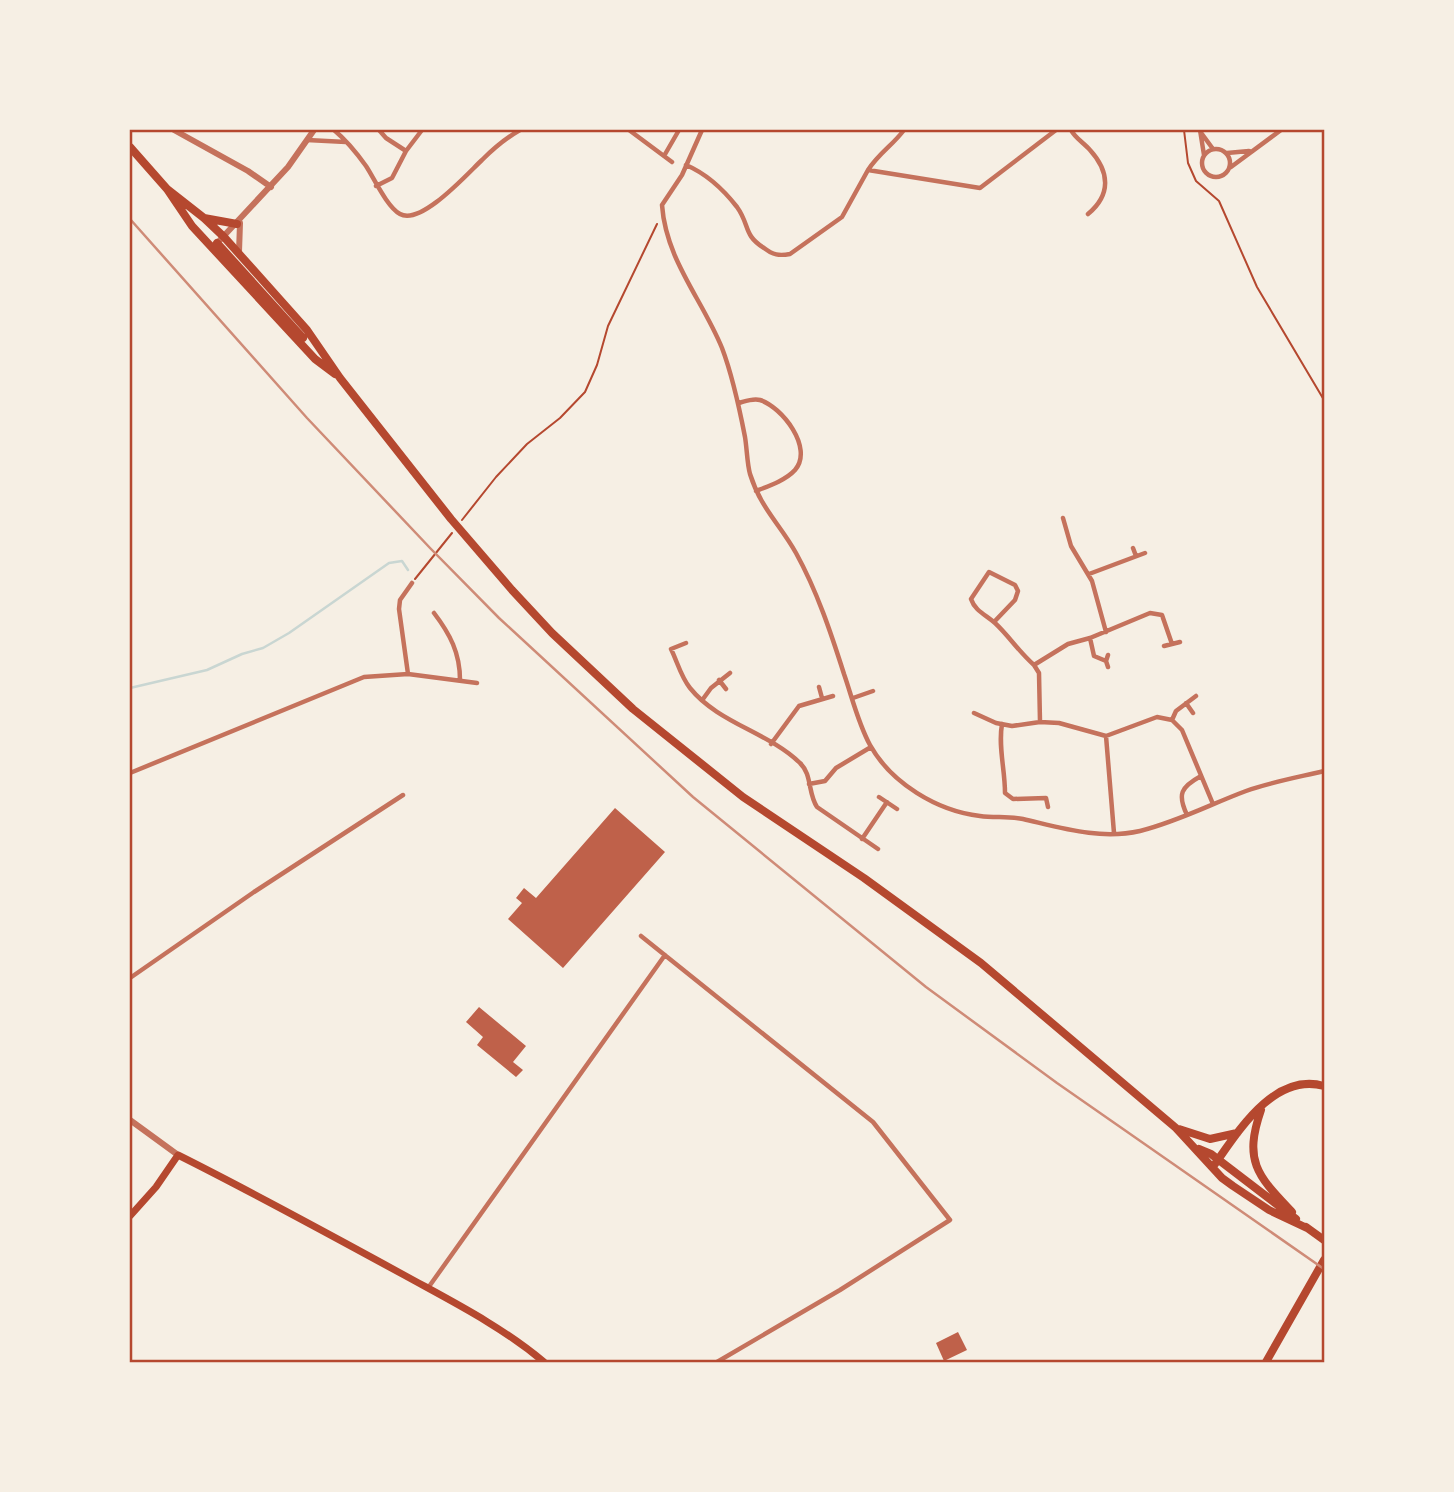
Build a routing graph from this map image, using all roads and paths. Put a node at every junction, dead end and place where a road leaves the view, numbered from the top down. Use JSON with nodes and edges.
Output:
{"nodes":[{"id":1,"x":174,"y":130,"type":"edge"},
{"id":2,"x":314,"y":130,"type":"edge"},
{"id":3,"x":334,"y":130,"type":"edge"},
{"id":4,"x":379,"y":130,"type":"edge"},
{"id":5,"x":422,"y":130,"type":"edge"},
{"id":6,"x":520,"y":130,"type":"edge"},
{"id":7,"x":628,"y":130,"type":"edge"},
{"id":8,"x":679,"y":130,"type":"edge"},
{"id":9,"x":702,"y":130,"type":"edge"},
{"id":10,"x":904,"y":130,"type":"edge"},
{"id":11,"x":1056,"y":130,"type":"edge"},
{"id":12,"x":1071,"y":130,"type":"edge"},
{"id":13,"x":1184,"y":130,"type":"edge"},
{"id":14,"x":1200,"y":130,"type":"edge"},
{"id":15,"x":1281,"y":130,"type":"edge"},
{"id":16,"x":307,"y":140,"type":"junction"},
{"id":17,"x":347,"y":142,"type":"junction"},
{"id":18,"x":130,"y":147,"type":"edge"},
{"id":19,"x":1213,"y":149,"type":"junction"},
{"id":20,"x":406,"y":151,"type":"junction"},
{"id":21,"x":1250,"y":151,"type":"junction"},
{"id":22,"x":1227,"y":153,"type":"junction"},
{"id":23,"x":1204,"y":155,"type":"junction"},
{"id":24,"x":664,"y":156,"type":"junction"},
{"id":25,"x":672,"y":162,"type":"dead end"},
{"id":26,"x":686,"y":165,"type":"junction"},
{"id":27,"x":1230,"y":167,"type":"junction"},
{"id":28,"x":868,"y":170,"type":"junction"},
{"id":29,"x":376,"y":186,"type":"junction"},
{"id":30,"x":271,"y":187,"type":"junction"},
{"id":31,"x":167,"y":189,"type":"junction"},
{"id":32,"x":1088,"y":214,"type":"dead end"},
{"id":33,"x":204,"y":218,"type":"junction"},
{"id":34,"x":663,"y":218,"type":"junction"},
{"id":35,"x":238,"y":222,"type":"junction"},
{"id":36,"x":217,"y":243,"type":"junction"},
{"id":37,"x":239,"y":252,"type":"junction"},
{"id":38,"x":340,"y":378,"type":"junction"},
{"id":39,"x":1325,"y":400,"type":"edge"},
{"id":40,"x":738,"y":403,"type":"junction"},
{"id":41,"x":756,"y":491,"type":"junction"},
{"id":42,"x":1063,"y":518,"type":"dead end"},
{"id":43,"x":462,"y":521,"type":"dead end"},
{"id":44,"x":452,"y":533,"type":"dead end"},
{"id":45,"x":1133,"y":548,"type":"dead end"},
{"id":46,"x":1145,"y":553,"type":"dead end"},
{"id":47,"x":1136,"y":556,"type":"junction"},
{"id":48,"x":1088,"y":574,"type":"junction"},
{"id":49,"x":412,"y":583,"type":"joint"},
{"id":50,"x":434,"y":613,"type":"dead end"},
{"id":51,"x":994,"y":622,"type":"junction"},
{"id":52,"x":1105,"y":632,"type":"junction"},
{"id":53,"x":1090,"y":638,"type":"junction"},
{"id":54,"x":1180,"y":642,"type":"dead end"},
{"id":55,"x":686,"y":643,"type":"dead end"},
{"id":56,"x":1172,"y":644,"type":"junction"},
{"id":57,"x":1164,"y":646,"type":"dead end"},
{"id":58,"x":1108,"y":655,"type":"dead end"},
{"id":59,"x":1034,"y":665,"type":"junction"},
{"id":60,"x":730,"y":673,"type":"dead end"},
{"id":61,"x":408,"y":674,"type":"junction"},
{"id":62,"x":460,"y":680,"type":"junction"},
{"id":63,"x":719,"y":680,"type":"junction"},
{"id":64,"x":477,"y":683,"type":"dead end"},
{"id":65,"x":819,"y":687,"type":"dead end"},
{"id":66,"x":726,"y":689,"type":"dead end"},
{"id":67,"x":873,"y":691,"type":"dead end"},
{"id":68,"x":833,"y":696,"type":"dead end"},
{"id":69,"x":1196,"y":696,"type":"dead end"},
{"id":70,"x":822,"y":698,"type":"junction"},
{"id":71,"x":852,"y":698,"type":"junction"},
{"id":72,"x":703,"y":699,"type":"junction"},
{"id":73,"x":1186,"y":704,"type":"junction"},
{"id":74,"x":974,"y":713,"type":"dead end"},
{"id":75,"x":1193,"y":713,"type":"dead end"},
{"id":76,"x":1172,"y":720,"type":"junction"},
{"id":77,"x":1040,"y":722,"type":"junction"},
{"id":78,"x":1002,"y":724,"type":"junction"},
{"id":79,"x":1107,"y":736,"type":"junction"},
{"id":80,"x":771,"y":744,"type":"junction"},
{"id":81,"x":871,"y":747,"type":"junction"},
{"id":82,"x":1325,"y":771,"type":"edge"},
{"id":83,"x":130,"y":773,"type":"edge"},
{"id":84,"x":1201,"y":776,"type":"junction"},
{"id":85,"x":809,"y":784,"type":"junction"},
{"id":86,"x":402,"y":794,"type":"dead end"},
{"id":87,"x":879,"y":797,"type":"dead end"},
{"id":88,"x":887,"y":802,"type":"junction"},
{"id":89,"x":1213,"y":804,"type":"junction"},
{"id":90,"x":1048,"y":807,"type":"dead end"},
{"id":91,"x":897,"y":809,"type":"dead end"},
{"id":92,"x":1187,"y":816,"type":"junction"},
{"id":93,"x":1114,"y":834,"type":"junction"},
{"id":94,"x":862,"y":839,"type":"junction"},
{"id":95,"x":878,"y":849,"type":"dead end"},
{"id":96,"x":641,"y":936,"type":"dead end"},
{"id":97,"x":665,"y":955,"type":"junction"},
{"id":98,"x":130,"y":978,"type":"edge"},
{"id":99,"x":1325,"y":1086,"type":"edge"},
{"id":100,"x":1263,"y":1104,"type":"junction"},
{"id":101,"x":130,"y":1120,"type":"edge"},
{"id":102,"x":1176,"y":1128,"type":"junction"},
{"id":103,"x":1239,"y":1132,"type":"junction"},
{"id":104,"x":1196,"y":1148,"type":"junction"},
{"id":105,"x":178,"y":1155,"type":"junction"},
{"id":106,"x":1218,"y":1160,"type":"junction"},
{"id":107,"x":1212,"y":1168,"type":"junction"},
{"id":108,"x":130,"y":1216,"type":"edge"},
{"id":109,"x":1286,"y":1218,"type":"junction"},
{"id":110,"x":1309,"y":1229,"type":"junction"},
{"id":111,"x":1325,"y":1240,"type":"edge"},
{"id":112,"x":1325,"y":1260,"type":"edge"},
{"id":113,"x":428,"y":1288,"type":"junction"},
{"id":114,"x":544,"y":1363,"type":"edge"},
{"id":115,"x":717,"y":1363,"type":"edge"},
{"id":116,"x":1266,"y":1363,"type":"edge"}],
"edges":[{"from":1,"to":30,"type":"street"},
{"from":2,"to":16,"type":"street"},
{"from":3,"to":17,"type":"street"},
{"from":4,"to":20,"type":"street"},
{"from":5,"to":20,"type":"street"},
{"from":6,"to":29,"type":"street"},
{"from":7,"to":24,"type":"street"},
{"from":8,"to":24,"type":"street"},
{"from":9,"to":26,"type":"street"},
{"from":10,"to":28,"type":"street"},
{"from":11,"to":28,"type":"street"},
{"from":12,"to":32,"type":"street"},
{"from":13,"to":39,"type":"path"},
{"from":14,"to":19,"type":"street"},
{"from":14,"to":23,"type":"street"},
{"from":15,"to":21,"type":"street"},
{"from":16,"to":17,"type":"street"},
{"from":16,"to":30,"type":"street"},
{"from":17,"to":29,"type":"street"},
{"from":18,"to":31,"type":"highway"},
{"from":19,"to":22,"type":"street"},
{"from":19,"to":23,"type":"street"},
{"from":20,"to":29,"type":"street"},
{"from":21,"to":22,"type":"street"},
{"from":21,"to":27,"type":"street"},
{"from":22,"to":27,"type":"street"},
{"from":23,"to":27,"type":"street"},
{"from":24,"to":25,"type":"street"},
{"from":26,"to":28,"type":"street"},
{"from":26,"to":34,"type":"street"},
{"from":30,"to":35,"type":"street"},
{"from":31,"to":33,"type":"highway"},
{"from":31,"to":36,"type":"highway"},
{"from":33,"to":35,"type":"highway"},
{"from":33,"to":36,"type":"highway"},
{"from":34,"to":40,"type":"street"},
{"from":34,"to":43,"type":"path"},
{"from":35,"to":36,"type":"street"},
{"from":35,"to":37,"type":"street"},
{"from":36,"to":37,"type":"highway"},
{"from":36,"to":38,"type":"highway"},
{"from":37,"to":38,"type":"highway"},
{"from":38,"to":102,"type":"highway"},
{"from":40,"to":41,"type":"street"},
{"from":40,"to":41,"type":"street"},
{"from":41,"to":71,"type":"street"},
{"from":42,"to":48,"type":"street"},
{"from":44,"to":49,"type":"path"},
{"from":45,"to":47,"type":"street"},
{"from":46,"to":47,"type":"street"},
{"from":47,"to":48,"type":"street"},
{"from":48,"to":52,"type":"street"},
{"from":49,"to":61,"type":"street"},
{"from":50,"to":62,"type":"street"},
{"from":51,"to":51,"type":"street"},
{"from":51,"to":59,"type":"street"},
{"from":52,"to":53,"type":"street"},
{"from":52,"to":56,"type":"street"},
{"from":53,"to":58,"type":"street"},
{"from":53,"to":59,"type":"street"},
{"from":54,"to":56,"type":"street"},
{"from":55,"to":72,"type":"street"},
{"from":56,"to":57,"type":"street"},
{"from":59,"to":77,"type":"street"},
{"from":60,"to":63,"type":"street"},
{"from":61,"to":62,"type":"street"},
{"from":61,"to":83,"type":"street"},
{"from":62,"to":64,"type":"street"},
{"from":63,"to":66,"type":"street"},
{"from":63,"to":72,"type":"street"},
{"from":65,"to":70,"type":"street"},
{"from":67,"to":71,"type":"street"},
{"from":68,"to":70,"type":"street"},
{"from":69,"to":73,"type":"street"},
{"from":70,"to":80,"type":"street"},
{"from":71,"to":81,"type":"street"},
{"from":72,"to":80,"type":"street"},
{"from":73,"to":75,"type":"street"},
{"from":73,"to":76,"type":"street"},
{"from":74,"to":78,"type":"street"},
{"from":76,"to":79,"type":"street"},
{"from":76,"to":84,"type":"street"},
{"from":77,"to":78,"type":"street"},
{"from":77,"to":79,"type":"street"},
{"from":78,"to":90,"type":"street"},
{"from":79,"to":93,"type":"street"},
{"from":80,"to":85,"type":"street"},
{"from":81,"to":85,"type":"street"},
{"from":81,"to":93,"type":"street"},
{"from":82,"to":89,"type":"street"},
{"from":84,"to":89,"type":"street"},
{"from":84,"to":92,"type":"street"},
{"from":85,"to":94,"type":"street"},
{"from":86,"to":98,"type":"street"},
{"from":87,"to":88,"type":"street"},
{"from":88,"to":91,"type":"street"},
{"from":88,"to":94,"type":"street"},
{"from":89,"to":92,"type":"street"},
{"from":92,"to":93,"type":"street"},
{"from":94,"to":95,"type":"street"},
{"from":96,"to":97,"type":"street"},
{"from":97,"to":113,"type":"street"},
{"from":97,"to":115,"type":"street"},
{"from":99,"to":100,"type":"highway"},
{"from":100,"to":103,"type":"highway"},
{"from":100,"to":110,"type":"highway"},
{"from":101,"to":105,"type":"street"},
{"from":102,"to":103,"type":"highway"},
{"from":102,"to":104,"type":"highway"},
{"from":103,"to":106,"type":"highway"},
{"from":104,"to":106,"type":"highway"},
{"from":104,"to":107,"type":"highway"},
{"from":105,"to":108,"type":"main road"},
{"from":105,"to":113,"type":"main road"},
{"from":106,"to":107,"type":"highway"},
{"from":106,"to":109,"type":"highway"},
{"from":106,"to":110,"type":"highway"},
{"from":107,"to":109,"type":"highway"},
{"from":109,"to":110,"type":"highway"},
{"from":110,"to":111,"type":"highway"},
{"from":112,"to":116,"type":"highway"},
{"from":113,"to":114,"type":"main road"}]}
